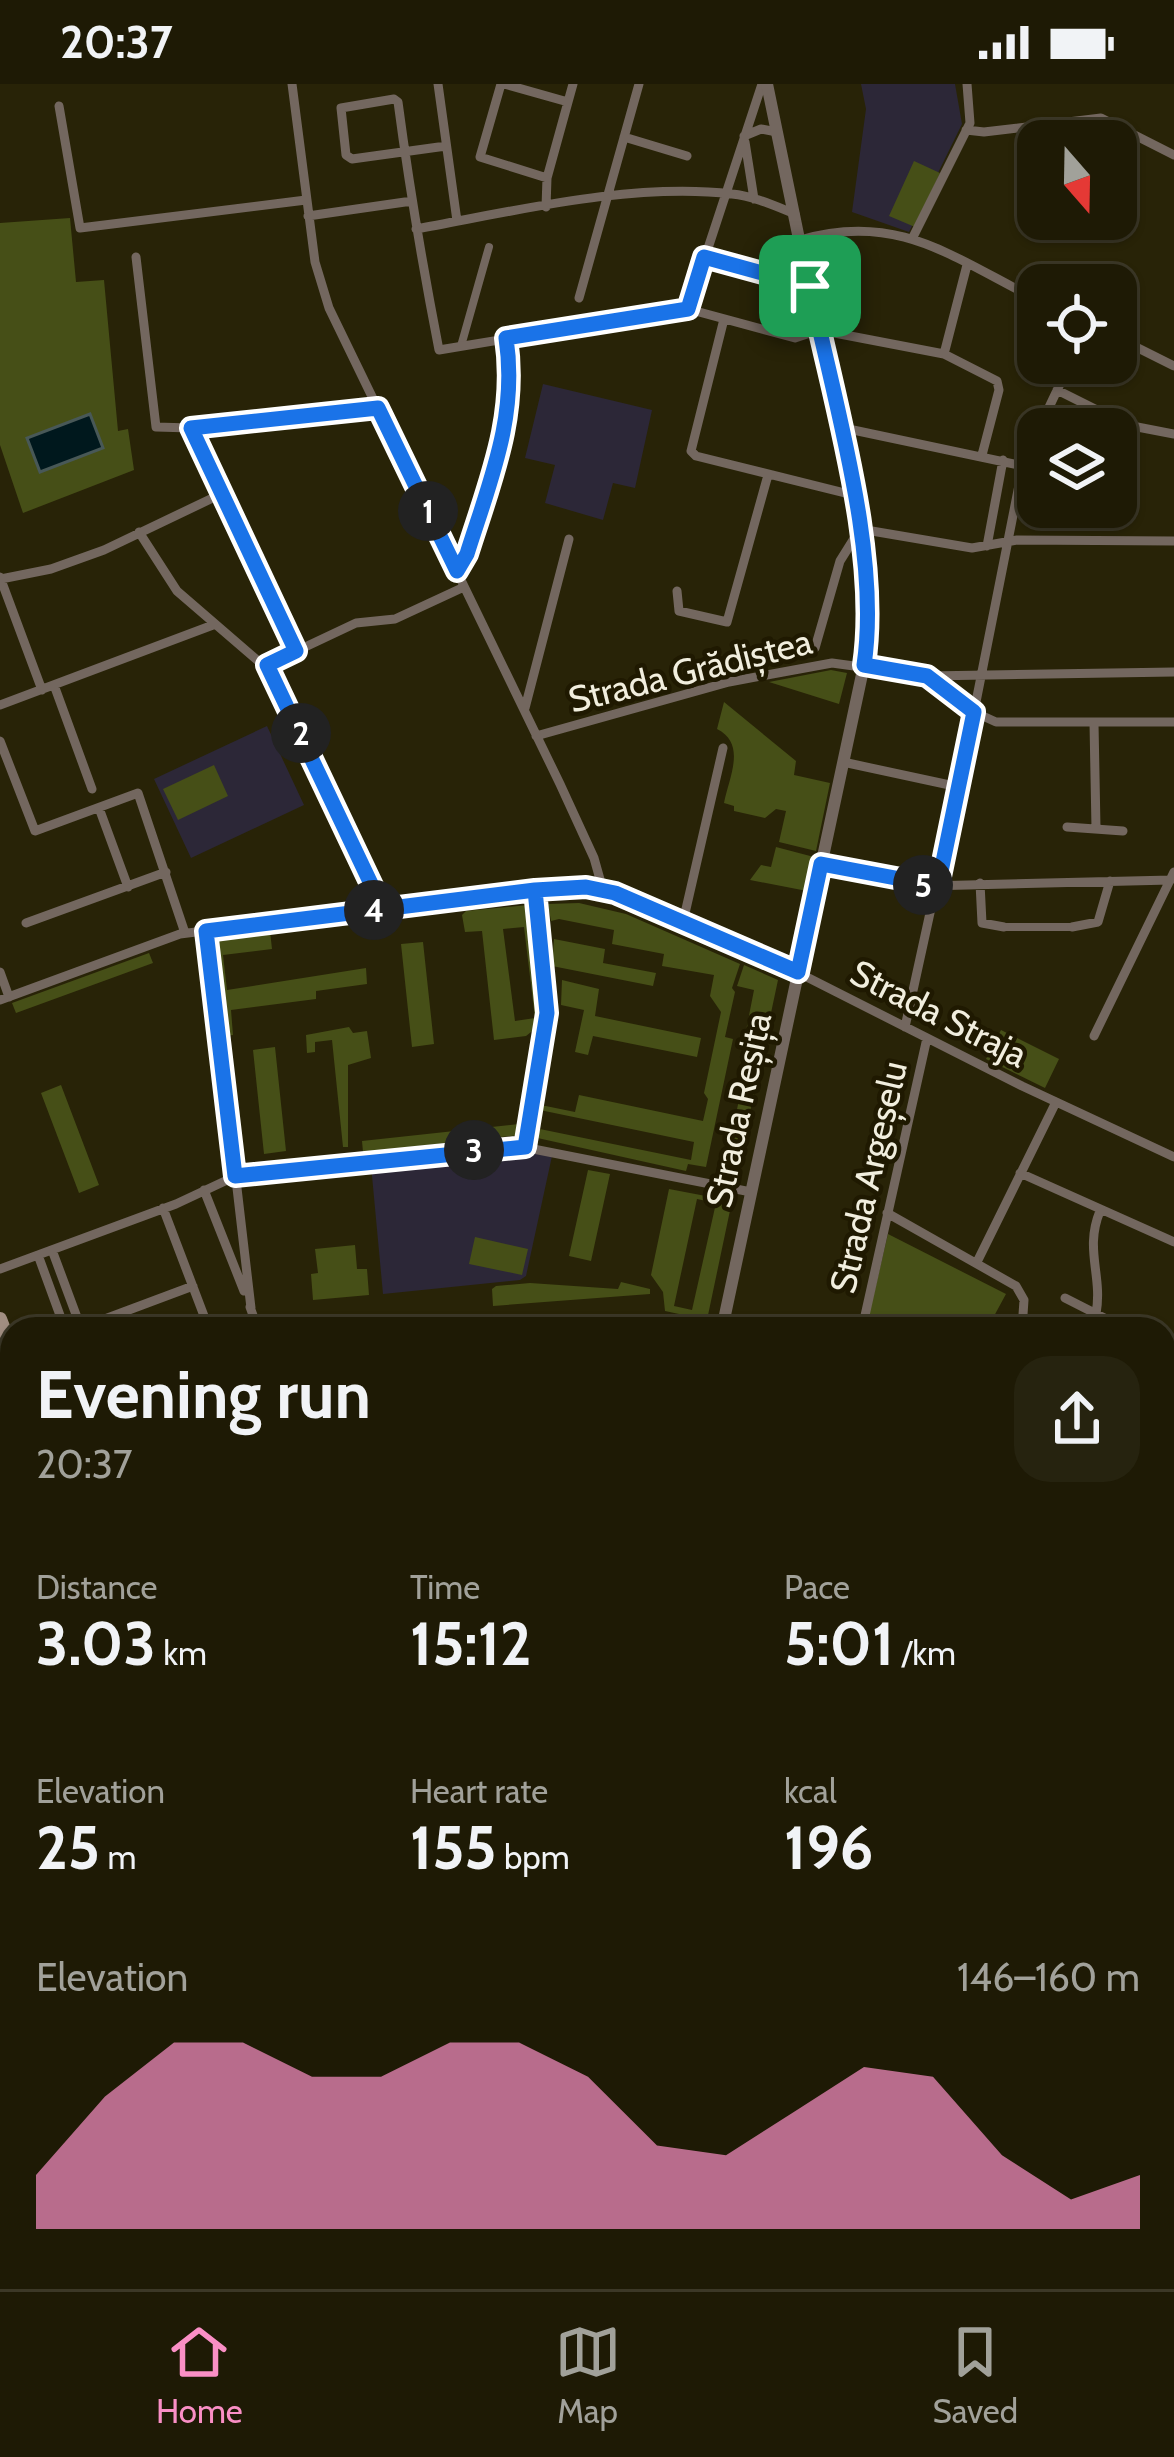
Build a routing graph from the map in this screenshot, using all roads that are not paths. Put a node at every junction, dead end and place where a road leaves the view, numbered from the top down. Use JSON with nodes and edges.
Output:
{"nodes":[{"id":1,"x":292,"y":84,"type":"edge"},
{"id":2,"x":438,"y":84,"type":"edge"},
{"id":3,"x":503,"y":84,"type":"edge"},
{"id":4,"x":573,"y":84,"type":"edge"},
{"id":5,"x":639,"y":84,"type":"edge"},
{"id":6,"x":765,"y":84,"type":"edge"},
{"id":7,"x":967,"y":84,"type":"edge"},
{"id":8,"x":568,"y":102,"type":"junction"},
{"id":9,"x":59,"y":106,"type":"dead end"},
{"id":10,"x":966,"y":130,"type":"junction"},
{"id":11,"x":777,"y":132,"type":"junction"},
{"id":12,"x":744,"y":136,"type":"junction"},
{"id":13,"x":624,"y":137,"type":"junction"},
{"id":14,"x":446,"y":146,"type":"junction"},
{"id":15,"x":405,"y":152,"type":"junction"},
{"id":16,"x":1174,"y":155,"type":"edge"},
{"id":17,"x":687,"y":156,"type":"dead end"},
{"id":18,"x":547,"y":178,"type":"junction"},
{"id":19,"x":724,"y":193,"type":"junction"},
{"id":20,"x":608,"y":198,"type":"junction"},
{"id":21,"x":754,"y":199,"type":"junction"},
{"id":22,"x":306,"y":200,"type":"junction"},
{"id":23,"x":412,"y":201,"type":"junction"},
{"id":24,"x":546,"y":207,"type":"junction"},
{"id":25,"x":795,"y":214,"type":"junction"},
{"id":26,"x":308,"y":216,"type":"junction"},
{"id":27,"x":458,"y":221,"type":"junction"},
{"id":28,"x":416,"y":229,"type":"junction"},
{"id":29,"x":912,"y":239,"type":"junction"},
{"id":30,"x":800,"y":240,"type":"junction"},
{"id":31,"x":489,"y":248,"type":"dead end"},
{"id":32,"x":136,"y":257,"type":"dead end"},
{"id":33,"x":704,"y":257,"type":"junction"},
{"id":34,"x":967,"y":266,"type":"junction"},
{"id":35,"x":810,"y":286,"type":"junction"},
{"id":36,"x":1017,"y":289,"type":"edge"},
{"id":37,"x":579,"y":298,"type":"dead end"},
{"id":38,"x":688,"y":309,"type":"junction"},
{"id":39,"x":724,"y":319,"type":"junction"},
{"id":40,"x":819,"y":330,"type":"junction"},
{"id":41,"x":506,"y":338,"type":"junction"},
{"id":42,"x":461,"y":346,"type":"junction"},
{"id":43,"x":1137,"y":348,"type":"edge"},
{"id":44,"x":946,"y":355,"type":"junction"},
{"id":45,"x":1174,"y":366,"type":"edge"},
{"id":46,"x":1060,"y":384,"type":"edge"},
{"id":47,"x":1057,"y":391,"type":"junction"},
{"id":48,"x":378,"y":408,"type":"junction"},
{"id":49,"x":1049,"y":408,"type":"edge"},
{"id":50,"x":839,"y":427,"type":"junction"},
{"id":51,"x":191,"y":428,"type":"junction"},
{"id":52,"x":1174,"y":434,"type":"edge"},
{"id":53,"x":982,"y":454,"type":"junction"},
{"id":54,"x":1003,"y":460,"type":"junction"},
{"id":55,"x":1017,"y":464,"type":"edge"},
{"id":56,"x":768,"y":475,"type":"junction"},
{"id":57,"x":221,"y":494,"type":"junction"},
{"id":58,"x":854,"y":495,"type":"junction"},
{"id":59,"x":1017,"y":496,"type":"edge"},
{"id":60,"x":860,"y":529,"type":"junction"},
{"id":61,"x":139,"y":532,"type":"junction"},
{"id":62,"x":569,"y":539,"type":"dead end"},
{"id":63,"x":1008,"y":541,"type":"junction"},
{"id":64,"x":1174,"y":541,"type":"edge"},
{"id":65,"x":987,"y":546,"type":"junction"},
{"id":66,"x":457,"y":571,"type":"junction"},
{"id":67,"x":0,"y":578,"type":"edge"},
{"id":68,"x":464,"y":587,"type":"junction"},
{"id":69,"x":677,"y":591,"type":"dead end"},
{"id":70,"x":212,"y":625,"type":"junction"},
{"id":71,"x":815,"y":648,"type":"dead end"},
{"id":72,"x":296,"y":651,"type":"junction"},
{"id":73,"x":267,"y":665,"type":"junction"},
{"id":74,"x":864,"y":665,"type":"junction"},
{"id":75,"x":1174,"y":672,"type":"edge"},
{"id":76,"x":927,"y":676,"type":"junction"},
{"id":77,"x":981,"y":676,"type":"junction"},
{"id":78,"x":54,"y":685,"type":"junction"},
{"id":79,"x":41,"y":690,"type":"junction"},
{"id":80,"x":0,"y":705,"type":"edge"},
{"id":81,"x":524,"y":711,"type":"junction"},
{"id":82,"x":974,"y":712,"type":"junction"},
{"id":83,"x":1174,"y":722,"type":"edge"},
{"id":84,"x":1094,"y":723,"type":"junction"},
{"id":85,"x":536,"y":736,"type":"junction"},
{"id":86,"x":0,"y":741,"type":"edge"},
{"id":87,"x":723,"y":748,"type":"dead end"},
{"id":88,"x":843,"y":762,"type":"junction"},
{"id":89,"x":958,"y":787,"type":"junction"},
{"id":90,"x":92,"y":789,"type":"dead end"},
{"id":91,"x":99,"y":808,"type":"junction"},
{"id":92,"x":1067,"y":827,"type":"dead end"},
{"id":93,"x":1096,"y":828,"type":"junction"},
{"id":94,"x":1123,"y":831,"type":"dead end"},
{"id":95,"x":821,"y":864,"type":"junction"},
{"id":96,"x":166,"y":872,"type":"junction"},
{"id":97,"x":1172,"y":876,"type":"edge"},
{"id":98,"x":1110,"y":881,"type":"junction"},
{"id":99,"x":980,"y":883,"type":"junction"},
{"id":100,"x":938,"y":886,"type":"junction"},
{"id":101,"x":128,"y":887,"type":"junction"},
{"id":102,"x":535,"y":890,"type":"junction"},
{"id":103,"x":603,"y":890,"type":"junction"},
{"id":104,"x":383,"y":909,"type":"junction"},
{"id":105,"x":26,"y":922,"type":"dead end"},
{"id":106,"x":683,"y":922,"type":"junction"},
{"id":107,"x":1004,"y":927,"type":"joint"},
{"id":108,"x":1072,"y":927,"type":"joint"},
{"id":109,"x":206,"y":931,"type":"junction"},
{"id":110,"x":185,"y":933,"type":"junction"},
{"id":111,"x":0,"y":972,"type":"edge"},
{"id":112,"x":798,"y":972,"type":"junction"},
{"id":113,"x":5,"y":998,"type":"edge"},
{"id":114,"x":905,"y":1027,"type":"junction"},
{"id":115,"x":1094,"y":1036,"type":"dead end"},
{"id":116,"x":927,"y":1037,"type":"junction"},
{"id":117,"x":1056,"y":1102,"type":"junction"},
{"id":118,"x":525,"y":1147,"type":"junction"},
{"id":119,"x":1174,"y":1157,"type":"edge"},
{"id":120,"x":1021,"y":1173,"type":"junction"},
{"id":121,"x":235,"y":1176,"type":"junction"},
{"id":122,"x":205,"y":1190,"type":"junction"},
{"id":123,"x":751,"y":1192,"type":"junction"},
{"id":124,"x":163,"y":1208,"type":"junction"},
{"id":125,"x":1100,"y":1211,"type":"junction"},
{"id":126,"x":887,"y":1213,"type":"junction"},
{"id":127,"x":1174,"y":1242,"type":"edge"},
{"id":128,"x":52,"y":1250,"type":"junction"},
{"id":129,"x":38,"y":1255,"type":"junction"},
{"id":130,"x":977,"y":1262,"type":"junction"},
{"id":131,"x":0,"y":1269,"type":"edge"},
{"id":132,"x":193,"y":1286,"type":"junction"},
{"id":133,"x":1065,"y":1298,"type":"dead end"},
{"id":134,"x":250,"y":1308,"type":"junction"},
{"id":135,"x":1096,"y":1314,"type":"junction"},
{"id":136,"x":61,"y":1317,"type":"edge"},
{"id":137,"x":75,"y":1317,"type":"edge"},
{"id":138,"x":111,"y":1317,"type":"edge"},
{"id":139,"x":205,"y":1317,"type":"edge"},
{"id":140,"x":253,"y":1317,"type":"edge"},
{"id":141,"x":725,"y":1317,"type":"edge"},
{"id":142,"x":865,"y":1317,"type":"edge"},
{"id":143,"x":1023,"y":1317,"type":"edge"},
{"id":144,"x":1102,"y":1317,"type":"edge"}],
"edges":[{"from":1,"to":22,"type":"street"},
{"from":2,"to":14,"type":"street"},
{"from":3,"to":8,"type":"street"},
{"from":3,"to":18,"type":"street"},
{"from":4,"to":8,"type":"street"},
{"from":5,"to":13,"type":"street"},
{"from":6,"to":11,"type":"street","name":"Strada Reșița"},
{"from":6,"to":12,"type":"street"},
{"from":7,"to":10,"type":"street"},
{"from":8,"to":18,"type":"street"},
{"from":9,"to":22,"type":"street"},
{"from":10,"to":16,"type":"street"},
{"from":10,"to":29,"type":"street"},
{"from":11,"to":12,"type":"street"},
{"from":11,"to":25,"type":"street","name":"Strada Reșița"},
{"from":12,"to":19,"type":"street"},
{"from":12,"to":21,"type":"street"},
{"from":13,"to":17,"type":"street"},
{"from":13,"to":20,"type":"street"},
{"from":14,"to":15,"type":"street"},
{"from":14,"to":27,"type":"street"},
{"from":15,"to":15,"type":"street"},
{"from":15,"to":23,"type":"street"},
{"from":18,"to":24,"type":"street"},
{"from":19,"to":20,"type":"street"},
{"from":19,"to":21,"type":"street"},
{"from":19,"to":33,"type":"street"},
{"from":20,"to":24,"type":"street"},
{"from":20,"to":37,"type":"street"},
{"from":21,"to":25,"type":"street"},
{"from":22,"to":26,"type":"street"},
{"from":23,"to":26,"type":"street"},
{"from":23,"to":28,"type":"street"},
{"from":24,"to":27,"type":"street"},
{"from":25,"to":30,"type":"street","name":"Strada Reșița"},
{"from":26,"to":48,"type":"street"},
{"from":27,"to":28,"type":"street"},
{"from":28,"to":42,"type":"street"},
{"from":29,"to":30,"type":"street"},
{"from":29,"to":34,"type":"street"},
{"from":30,"to":35,"type":"street","name":"Strada Reșița"},
{"from":31,"to":42,"type":"street"},
{"from":32,"to":51,"type":"street"},
{"from":33,"to":35,"type":"street"},
{"from":33,"to":38,"type":"street"},
{"from":34,"to":36,"type":"street"},
{"from":34,"to":44,"type":"street"},
{"from":35,"to":40,"type":"street","name":"Strada Reșița"},
{"from":38,"to":39,"type":"street"},
{"from":38,"to":41,"type":"street"},
{"from":39,"to":40,"type":"street"},
{"from":39,"to":56,"type":"street"},
{"from":40,"to":44,"type":"street"},
{"from":40,"to":50,"type":"street","name":"Strada Reșița"},
{"from":41,"to":42,"type":"street"},
{"from":41,"to":66,"type":"street"},
{"from":43,"to":45,"type":"street"},
{"from":44,"to":53,"type":"street"},
{"from":46,"to":47,"type":"street"},
{"from":47,"to":49,"type":"street"},
{"from":47,"to":52,"type":"street"},
{"from":48,"to":51,"type":"street"},
{"from":48,"to":66,"type":"street"},
{"from":50,"to":53,"type":"street"},
{"from":50,"to":58,"type":"street","name":"Strada Reșița"},
{"from":51,"to":57,"type":"street"},
{"from":53,"to":54,"type":"street"},
{"from":54,"to":55,"type":"street"},
{"from":54,"to":65,"type":"street"},
{"from":56,"to":58,"type":"street"},
{"from":56,"to":69,"type":"street"},
{"from":57,"to":61,"type":"street"},
{"from":57,"to":72,"type":"street"},
{"from":58,"to":60,"type":"street","name":"Strada Reșița"},
{"from":59,"to":63,"type":"street"},
{"from":60,"to":65,"type":"street"},
{"from":60,"to":71,"type":"street"},
{"from":60,"to":74,"type":"street","name":"Strada Reșița"},
{"from":61,"to":67,"type":"street"},
{"from":61,"to":70,"type":"street"},
{"from":62,"to":81,"type":"street"},
{"from":63,"to":64,"type":"street"},
{"from":63,"to":65,"type":"street"},
{"from":63,"to":77,"type":"street"},
{"from":66,"to":68,"type":"street"},
{"from":67,"to":79,"type":"street"},
{"from":68,"to":72,"type":"street"},
{"from":68,"to":81,"type":"street"},
{"from":70,"to":73,"type":"street"},
{"from":70,"to":78,"type":"street"},
{"from":72,"to":73,"type":"street"},
{"from":73,"to":104,"type":"street"},
{"from":74,"to":76,"type":"street","name":"Strada Grădiștea"},
{"from":74,"to":85,"type":"street","name":"Strada Grădiștea"},
{"from":74,"to":88,"type":"street","name":"Strada Reșița"},
{"from":75,"to":77,"type":"street","name":"Strada Grădiștea"},
{"from":76,"to":77,"type":"street","name":"Strada Grădiștea"},
{"from":76,"to":82,"type":"street","name":"Strada Grădiștea"},
{"from":77,"to":82,"type":"street"},
{"from":78,"to":79,"type":"street"},
{"from":78,"to":90,"type":"street"},
{"from":79,"to":80,"type":"street"},
{"from":81,"to":85,"type":"street"},
{"from":82,"to":84,"type":"street"},
{"from":82,"to":89,"type":"street"},
{"from":83,"to":84,"type":"street"},
{"from":84,"to":93,"type":"street"},
{"from":85,"to":103,"type":"street"},
{"from":86,"to":91,"type":"street"},
{"from":87,"to":106,"type":"street"},
{"from":88,"to":89,"type":"street"},
{"from":88,"to":95,"type":"street","name":"Strada Reșița"},
{"from":89,"to":100,"type":"street"},
{"from":91,"to":96,"type":"street"},
{"from":91,"to":101,"type":"street"},
{"from":92,"to":93,"type":"street"},
{"from":93,"to":94,"type":"street"},
{"from":95,"to":100,"type":"street"},
{"from":95,"to":112,"type":"street","name":"Strada Reșița"},
{"from":96,"to":101,"type":"street"},
{"from":96,"to":110,"type":"street"},
{"from":97,"to":98,"type":"street"},
{"from":97,"to":115,"type":"street"},
{"from":98,"to":99,"type":"street"},
{"from":98,"to":108,"type":"street"},
{"from":99,"to":100,"type":"street"},
{"from":99,"to":107,"type":"street"},
{"from":100,"to":114,"type":"street"},
{"from":101,"to":105,"type":"street"},
{"from":102,"to":103,"type":"street"},
{"from":102,"to":104,"type":"street"},
{"from":102,"to":118,"type":"street"},
{"from":103,"to":106,"type":"street","name":"Strada Straja"},
{"from":104,"to":109,"type":"street"},
{"from":106,"to":112,"type":"street","name":"Strada Straja"},
{"from":107,"to":108,"type":"street"},
{"from":109,"to":110,"type":"street"},
{"from":109,"to":121,"type":"street"},
{"from":110,"to":113,"type":"street"},
{"from":111,"to":113,"type":"street"},
{"from":112,"to":114,"type":"street","name":"Strada Straja"},
{"from":112,"to":123,"type":"street","name":"Strada Reșița"},
{"from":114,"to":116,"type":"street","name":"Strada Straja"},
{"from":116,"to":117,"type":"street","name":"Strada Straja"},
{"from":116,"to":126,"type":"street","name":"Strada Argeșelu"},
{"from":117,"to":119,"type":"street","name":"Strada Straja"},
{"from":117,"to":120,"type":"street","name":"Strada Straja"},
{"from":118,"to":121,"type":"street"},
{"from":118,"to":123,"type":"street"},
{"from":120,"to":125,"type":"street"},
{"from":120,"to":130,"type":"street","name":"Strada Straja"},
{"from":121,"to":122,"type":"street"},
{"from":121,"to":134,"type":"street"},
{"from":122,"to":124,"type":"street"},
{"from":122,"to":134,"type":"street"},
{"from":123,"to":141,"type":"street","name":"Strada Reșița"},
{"from":124,"to":128,"type":"street"},
{"from":124,"to":132,"type":"street"},
{"from":125,"to":127,"type":"street"},
{"from":125,"to":135,"type":"street"},
{"from":126,"to":130,"type":"street"},
{"from":126,"to":142,"type":"street","name":"Strada Argeșelu"},
{"from":128,"to":129,"type":"street"},
{"from":128,"to":137,"type":"street"},
{"from":129,"to":131,"type":"street"},
{"from":129,"to":136,"type":"street"},
{"from":130,"to":143,"type":"street"},
{"from":132,"to":138,"type":"street"},
{"from":132,"to":139,"type":"street"},
{"from":133,"to":135,"type":"street"},
{"from":134,"to":140,"type":"street"},
{"from":135,"to":144,"type":"street"}]}
